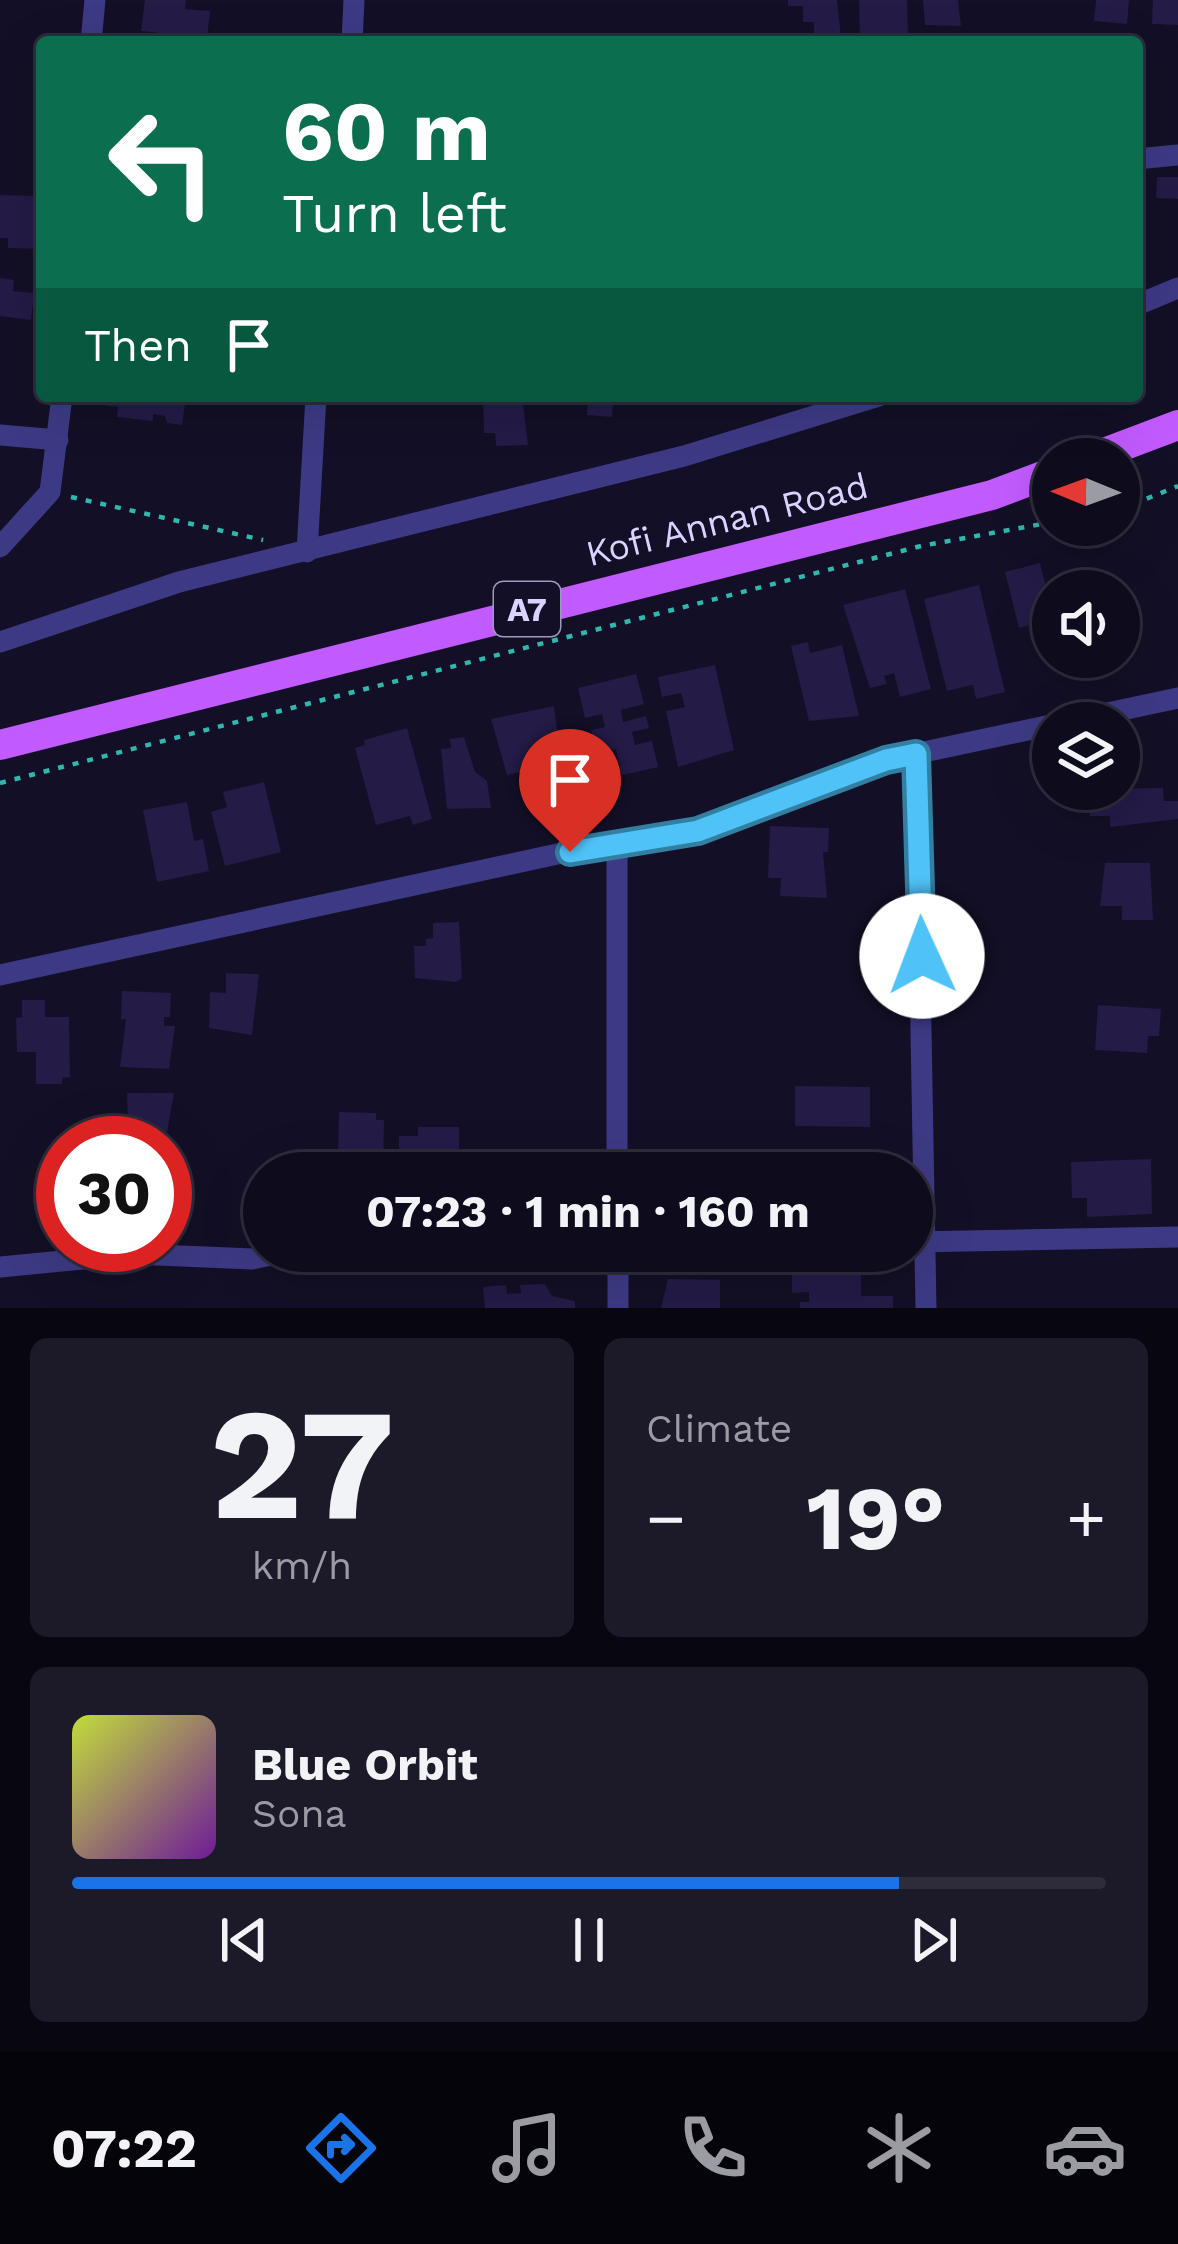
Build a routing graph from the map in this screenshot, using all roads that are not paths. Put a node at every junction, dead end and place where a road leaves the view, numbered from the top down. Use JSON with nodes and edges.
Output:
{"nodes":[{"id":1,"x":95,"y":0,"type":"edge"},
{"id":2,"x":354,"y":0,"type":"edge"},
{"id":3,"x":92,"y":36,"type":"edge"},
{"id":4,"x":352,"y":36,"type":"edge"},
{"id":5,"x":1178,"y":155,"type":"edge"},
{"id":6,"x":1143,"y":158,"type":"edge"},
{"id":7,"x":1178,"y":288,"type":"edge"},
{"id":8,"x":1143,"y":303,"type":"edge"},
{"id":9,"x":61,"y":402,"type":"edge"},
{"id":10,"x":316,"y":402,"type":"edge"},
{"id":11,"x":860,"y":402,"type":"edge"},
{"id":12,"x":1178,"y":425,"type":"edge"},
{"id":13,"x":0,"y":435,"type":"edge"},
{"id":14,"x":1140,"y":439,"type":"edge"},
{"id":15,"x":58,"y":440,"type":"junction"},
{"id":16,"x":1032,"y":480,"type":"edge"},
{"id":17,"x":0,"y":547,"type":"edge"},
{"id":18,"x":307,"y":552,"type":"junction"},
{"id":19,"x":0,"y":642,"type":"edge"},
{"id":20,"x":1178,"y":698,"type":"edge"},
{"id":21,"x":0,"y":745,"type":"edge"},
{"id":22,"x":916,"y":754,"type":"junction"},
{"id":23,"x":616,"y":842,"type":"junction"},
{"id":24,"x":0,"y":975,"type":"edge"},
{"id":25,"x":617,"y":1152,"type":"edge"},
{"id":26,"x":918,"y":1152,"type":"edge"},
{"id":27,"x":1178,"y":1237,"type":"edge"},
{"id":28,"x":933,"y":1242,"type":"edge"},
{"id":29,"x":243,"y":1259,"type":"edge"},
{"id":30,"x":0,"y":1267,"type":"edge"},
{"id":31,"x":618,"y":1272,"type":"edge"},
{"id":32,"x":922,"y":1272,"type":"edge"},
{"id":33,"x":618,"y":1308,"type":"edge"},
{"id":34,"x":926,"y":1308,"type":"edge"}],
"edges":[{"from":1,"to":3,"type":"street"},
{"from":2,"to":4,"type":"street"},
{"from":5,"to":6,"type":"street"},
{"from":7,"to":8,"type":"street"},
{"from":9,"to":15,"type":"street"},
{"from":10,"to":18,"type":"street"},
{"from":11,"to":18,"type":"street"},
{"from":12,"to":14,"type":"main road"},
{"from":13,"to":15,"type":"street"},
{"from":15,"to":17,"type":"street"},
{"from":16,"to":21,"type":"main road","name":"Kofi Annan Road","number":"A7"},
{"from":18,"to":19,"type":"street"},
{"from":20,"to":22,"type":"street"},
{"from":22,"to":23,"type":"street"},
{"from":22,"to":26,"type":"street"},
{"from":23,"to":24,"type":"street"},
{"from":23,"to":25,"type":"street"},
{"from":27,"to":28,"type":"street"},
{"from":29,"to":30,"type":"street"},
{"from":31,"to":33,"type":"street"},
{"from":32,"to":34,"type":"street"}]}
